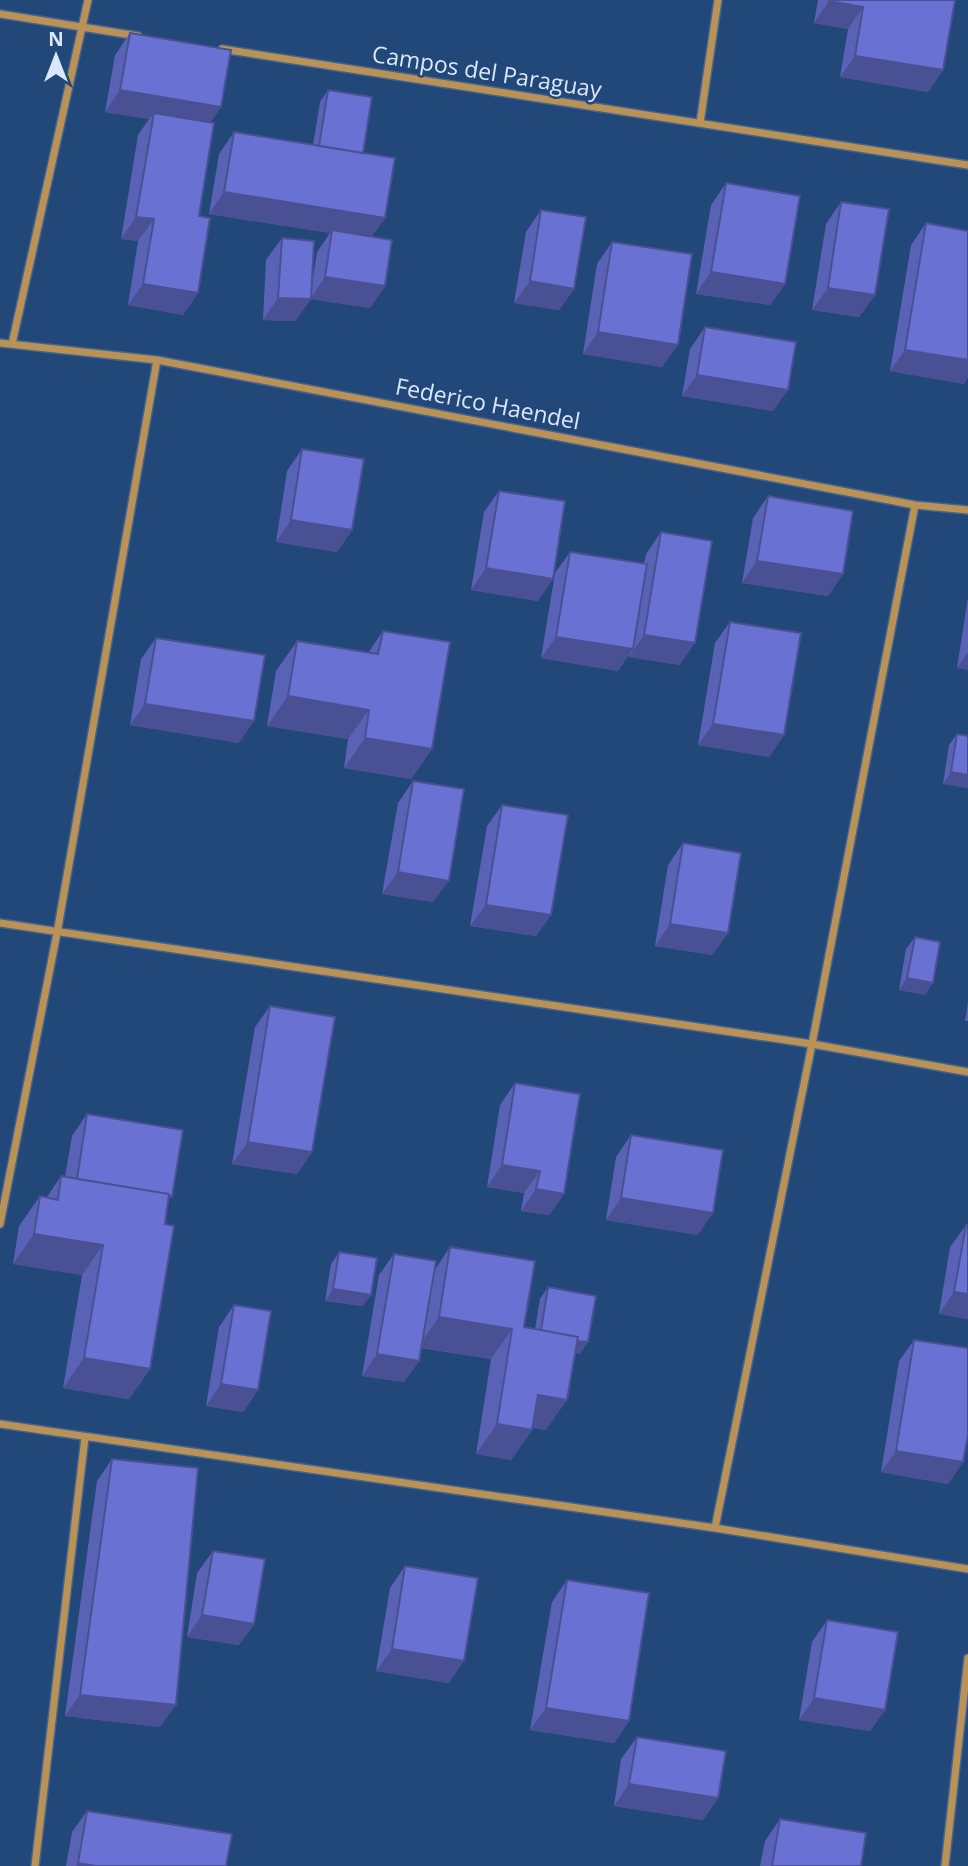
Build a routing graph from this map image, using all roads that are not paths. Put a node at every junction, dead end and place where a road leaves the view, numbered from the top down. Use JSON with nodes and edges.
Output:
{"nodes":[{"id":1,"x":88,"y":0,"type":"edge"},
{"id":2,"x":718,"y":0,"type":"edge"},
{"id":3,"x":0,"y":14,"type":"edge"},
{"id":4,"x":84,"y":28,"type":"junction"},
{"id":5,"x":152,"y":39,"type":"edge"},
{"id":6,"x":207,"y":47,"type":"edge"},
{"id":7,"x":700,"y":123,"type":"junction"},
{"id":8,"x":968,"y":165,"type":"edge"},
{"id":9,"x":0,"y":343,"type":"edge"},
{"id":10,"x":12,"y":344,"type":"junction"},
{"id":11,"x":157,"y":360,"type":"junction"},
{"id":12,"x":915,"y":505,"type":"junction"},
{"id":13,"x":968,"y":510,"type":"edge"},
{"id":14,"x":0,"y":923,"type":"edge"},
{"id":15,"x":57,"y":933,"type":"junction"},
{"id":16,"x":812,"y":1044,"type":"junction"},
{"id":17,"x":968,"y":1072,"type":"edge"},
{"id":18,"x":0,"y":1224,"type":"edge"},
{"id":19,"x":0,"y":1424,"type":"edge"},
{"id":20,"x":85,"y":1437,"type":"junction"},
{"id":21,"x":715,"y":1528,"type":"junction"},
{"id":22,"x":968,"y":1569,"type":"edge"},
{"id":23,"x":968,"y":1658,"type":"edge"},
{"id":24,"x":35,"y":1866,"type":"edge"},
{"id":25,"x":945,"y":1866,"type":"edge"}],
"edges":[{"from":1,"to":4,"type":"street"},
{"from":2,"to":7,"type":"street"},
{"from":3,"to":4,"type":"street"},
{"from":4,"to":5,"type":"street"},
{"from":4,"to":10,"type":"street"},
{"from":6,"to":7,"type":"street","name":"Campos del Paraguay"},
{"from":7,"to":8,"type":"street","name":"Campos del Paraguay"},
{"from":9,"to":10,"type":"street","name":"Federico Haendel"},
{"from":10,"to":11,"type":"street","name":"Federico Haendel"},
{"from":11,"to":12,"type":"street","name":"Federico Haendel"},
{"from":11,"to":15,"type":"street"},
{"from":12,"to":13,"type":"street","name":"Federico Haendel"},
{"from":12,"to":16,"type":"street"},
{"from":14,"to":15,"type":"street"},
{"from":15,"to":16,"type":"street"},
{"from":15,"to":18,"type":"street"},
{"from":16,"to":17,"type":"street"},
{"from":16,"to":21,"type":"street"},
{"from":19,"to":20,"type":"street"},
{"from":20,"to":21,"type":"street"},
{"from":20,"to":24,"type":"street"},
{"from":21,"to":22,"type":"street"},
{"from":23,"to":25,"type":"street"}]}
